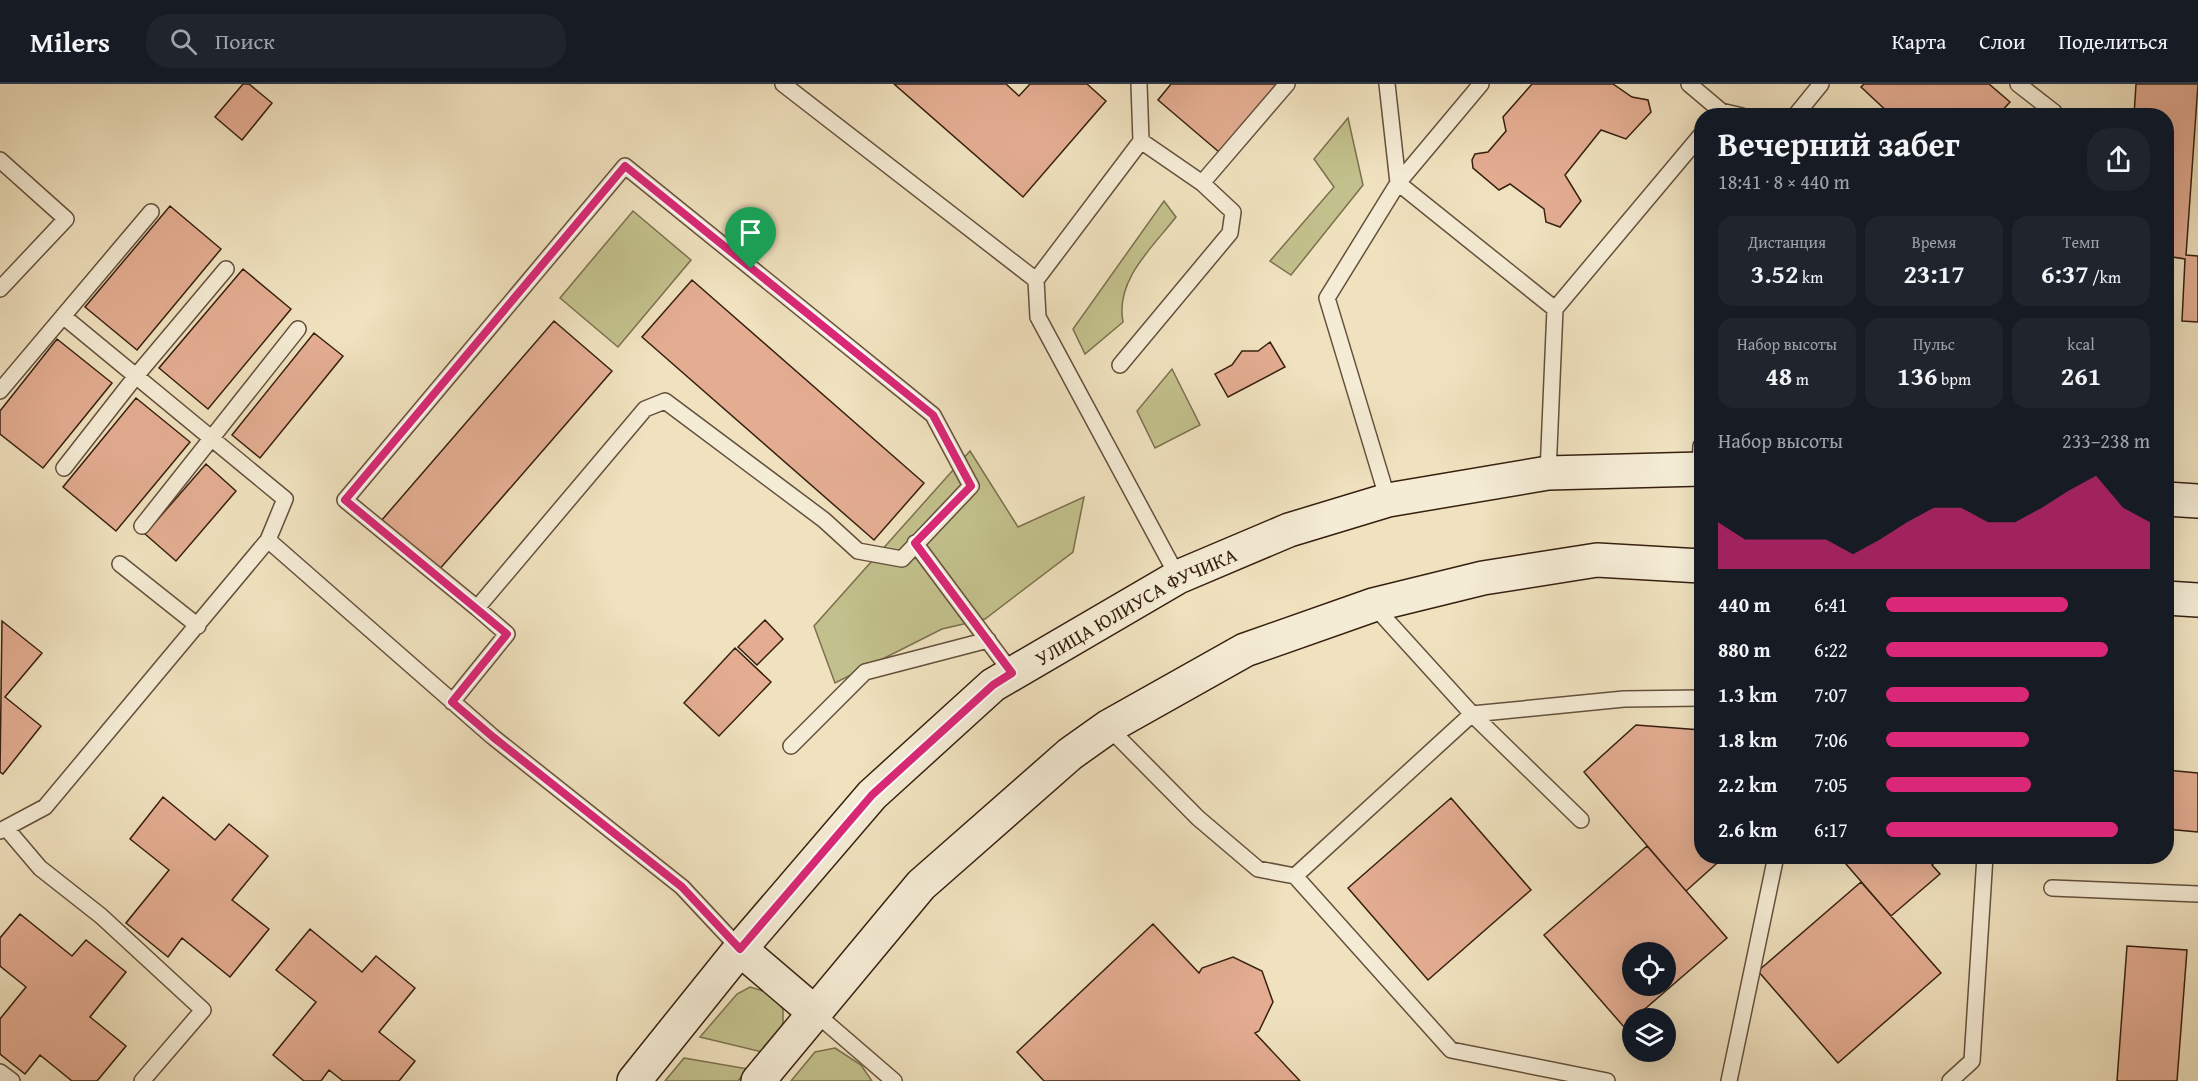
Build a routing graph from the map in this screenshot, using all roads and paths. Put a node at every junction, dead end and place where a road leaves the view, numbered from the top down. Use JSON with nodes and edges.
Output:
{"nodes":[{"id":1,"x":783,"y":84,"type":"edge"},
{"id":2,"x":1139,"y":84,"type":"edge"},
{"id":3,"x":1287,"y":84,"type":"edge"},
{"id":4,"x":1387,"y":84,"type":"edge"},
{"id":5,"x":1481,"y":84,"type":"edge"},
{"id":6,"x":1689,"y":84,"type":"edge"},
{"id":7,"x":1821,"y":84,"type":"edge"},
{"id":8,"x":2018,"y":84,"type":"edge"},
{"id":9,"x":1714,"y":108,"type":"edge"},
{"id":10,"x":1802,"y":108,"type":"edge"},
{"id":11,"x":2049,"y":108,"type":"edge"},
{"id":12,"x":1141,"y":141,"type":"junction"},
{"id":13,"x":1694,"y":143,"type":"edge"},
{"id":14,"x":0,"y":160,"type":"edge"},
{"id":15,"x":1202,"y":183,"type":"junction"},
{"id":16,"x":1398,"y":183,"type":"junction"},
{"id":17,"x":151,"y":212,"type":"dead end"},
{"id":18,"x":226,"y":269,"type":"dead end"},
{"id":19,"x":1036,"y":280,"type":"junction"},
{"id":20,"x":0,"y":289,"type":"edge"},
{"id":21,"x":1555,"y":309,"type":"junction"},
{"id":22,"x":63,"y":316,"type":"junction"},
{"id":23,"x":298,"y":329,"type":"dead end"},
{"id":24,"x":1120,"y":365,"type":"dead end"},
{"id":25,"x":136,"y":376,"type":"junction"},
{"id":26,"x":0,"y":391,"type":"edge"},
{"id":27,"x":211,"y":438,"type":"junction"},
{"id":28,"x":1694,"y":461,"type":"edge"},
{"id":29,"x":64,"y":468,"type":"dead end"},
{"id":30,"x":1548,"y":473,"type":"junction"},
{"id":31,"x":1388,"y":500,"type":"junction"},
{"id":32,"x":2174,"y":500,"type":"edge"},
{"id":33,"x":2198,"y":501,"type":"edge"},
{"id":34,"x":142,"y":526,"type":"dead end"},
{"id":35,"x":268,"y":540,"type":"junction"},
{"id":36,"x":915,"y":543,"type":"junction"},
{"id":37,"x":120,"y":564,"type":"dead end"},
{"id":38,"x":1694,"y":566,"type":"edge"},
{"id":39,"x":1178,"y":577,"type":"junction"},
{"id":40,"x":2174,"y":598,"type":"edge"},
{"id":41,"x":2198,"y":600,"type":"edge"},
{"id":42,"x":1373,"y":605,"type":"junction"},
{"id":43,"x":477,"y":608,"type":"junction"},
{"id":44,"x":198,"y":626,"type":"junction"},
{"id":45,"x":988,"y":640,"type":"junction"},
{"id":46,"x":1012,"y":673,"type":"junction"},
{"id":47,"x":1694,"y":698,"type":"edge"},
{"id":48,"x":452,"y":702,"type":"junction"},
{"id":49,"x":1472,"y":714,"type":"junction"},
{"id":50,"x":1108,"y":727,"type":"junction"},
{"id":51,"x":791,"y":746,"type":"dead end"},
{"id":52,"x":1581,"y":820,"type":"dead end"},
{"id":53,"x":3,"y":829,"type":"edge"},
{"id":54,"x":1774,"y":864,"type":"edge"},
{"id":55,"x":1984,"y":864,"type":"edge"},
{"id":56,"x":1295,"y":876,"type":"junction"},
{"id":57,"x":2052,"y":888,"type":"dead end"},
{"id":58,"x":2198,"y":894,"type":"edge"},
{"id":59,"x":740,"y":949,"type":"junction"},
{"id":60,"x":814,"y":1012,"type":"junction"},
{"id":61,"x":0,"y":1072,"type":"edge"},
{"id":62,"x":12,"y":1081,"type":"edge"},
{"id":63,"x":142,"y":1081,"type":"edge"},
{"id":64,"x":634,"y":1081,"type":"edge"},
{"id":65,"x":758,"y":1081,"type":"edge"},
{"id":66,"x":894,"y":1081,"type":"edge"},
{"id":67,"x":1607,"y":1081,"type":"edge"},
{"id":68,"x":1729,"y":1081,"type":"edge"},
{"id":69,"x":1950,"y":1081,"type":"edge"}],
"edges":[{"from":1,"to":19,"type":"lane"},
{"from":2,"to":12,"type":"lane"},
{"from":3,"to":15,"type":"lane"},
{"from":4,"to":16,"type":"lane"},
{"from":5,"to":16,"type":"lane"},
{"from":6,"to":9,"type":"lane"},
{"from":7,"to":10,"type":"lane"},
{"from":8,"to":11,"type":"lane"},
{"from":12,"to":15,"type":"lane"},
{"from":12,"to":19,"type":"lane"},
{"from":13,"to":21,"type":"lane"},
{"from":14,"to":20,"type":"lane"},
{"from":15,"to":24,"type":"lane"},
{"from":16,"to":21,"type":"lane"},
{"from":16,"to":31,"type":"lane"},
{"from":17,"to":22,"type":"lane"},
{"from":18,"to":25,"type":"lane"},
{"from":19,"to":39,"type":"lane"},
{"from":21,"to":30,"type":"lane"},
{"from":22,"to":25,"type":"lane"},
{"from":22,"to":26,"type":"lane"},
{"from":23,"to":27,"type":"lane"},
{"from":25,"to":27,"type":"lane"},
{"from":25,"to":29,"type":"lane"},
{"from":27,"to":34,"type":"lane"},
{"from":27,"to":35,"type":"lane"},
{"from":28,"to":30,"type":"main road","name":"УЛИЦА ЮЛИУСА ФУЧИКА"},
{"from":30,"to":31,"type":"main road","name":"УЛИЦА ЮЛИУСА ФУЧИКА"},
{"from":31,"to":39,"type":"main road","name":"УЛИЦА ЮЛИУСА ФУЧИКА"},
{"from":32,"to":33,"type":"main road"},
{"from":35,"to":44,"type":"lane"},
{"from":35,"to":48,"type":"lane"},
{"from":36,"to":43,"type":"lane"},
{"from":36,"to":43,"type":"lane"},
{"from":36,"to":45,"type":"lane"},
{"from":37,"to":44,"type":"lane"},
{"from":38,"to":42,"type":"main road"},
{"from":39,"to":46,"type":"main road","name":"УЛИЦА ЮЛИУСА ФУЧИКА"},
{"from":40,"to":41,"type":"main road"},
{"from":42,"to":49,"type":"lane"},
{"from":42,"to":50,"type":"main road"},
{"from":43,"to":48,"type":"lane"},
{"from":44,"to":53,"type":"lane"},
{"from":45,"to":46,"type":"lane"},
{"from":45,"to":51,"type":"lane"},
{"from":46,"to":59,"type":"main road","name":"УЛИЦА ЮЛИУСА ФУЧИКА"},
{"from":47,"to":49,"type":"lane"},
{"from":48,"to":59,"type":"lane"},
{"from":49,"to":52,"type":"lane"},
{"from":49,"to":56,"type":"lane"},
{"from":50,"to":56,"type":"lane"},
{"from":50,"to":60,"type":"main road"},
{"from":53,"to":63,"type":"lane"},
{"from":54,"to":68,"type":"lane"},
{"from":55,"to":69,"type":"lane"},
{"from":56,"to":67,"type":"lane"},
{"from":57,"to":58,"type":"lane"},
{"from":59,"to":60,"type":"main road"},
{"from":59,"to":64,"type":"main road","name":"УЛИЦА ЮЛИУСА ФУЧИКА"},
{"from":60,"to":65,"type":"main road"},
{"from":60,"to":66,"type":"lane"},
{"from":61,"to":62,"type":"lane"}]}
